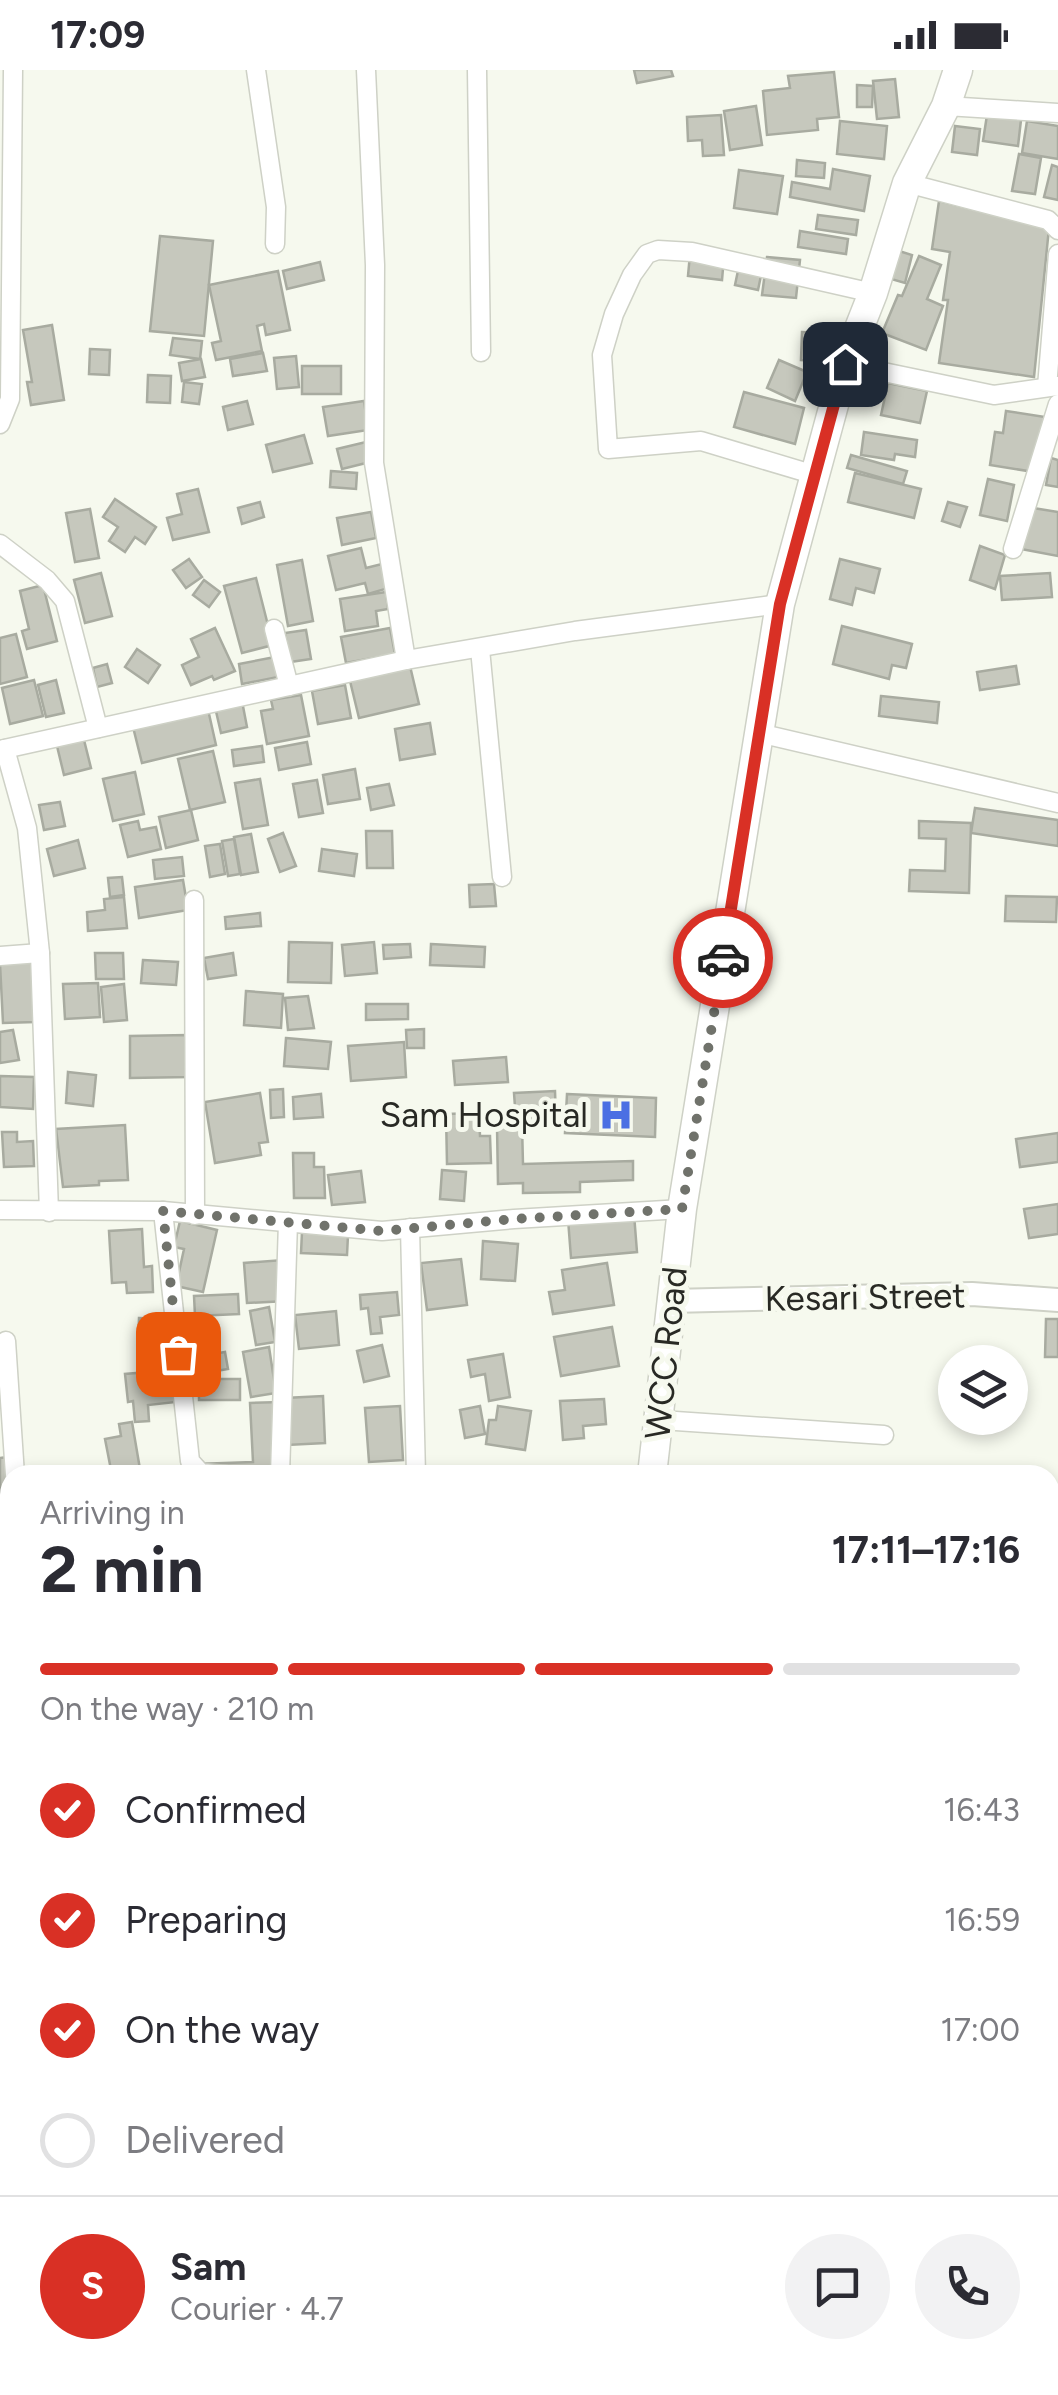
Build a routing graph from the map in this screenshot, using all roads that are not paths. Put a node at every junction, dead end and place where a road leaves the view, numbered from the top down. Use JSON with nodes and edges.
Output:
{"nodes":[{"id":1,"x":13,"y":70,"type":"edge"},
{"id":2,"x":256,"y":70,"type":"edge"},
{"id":3,"x":366,"y":70,"type":"edge"},
{"id":4,"x":477,"y":70,"type":"edge"},
{"id":5,"x":958,"y":70,"type":"edge"},
{"id":6,"x":946,"y":106,"type":"junction"},
{"id":7,"x":1058,"y":114,"type":"edge"},
{"id":8,"x":907,"y":183,"type":"junction"},
{"id":9,"x":1058,"y":230,"type":"edge"},
{"id":10,"x":275,"y":244,"type":"dead end"},
{"id":11,"x":1058,"y":254,"type":"edge"},
{"id":12,"x":872,"y":293,"type":"junction"},
{"id":13,"x":482,"y":352,"type":"dead end"},
{"id":14,"x":845,"y":364,"type":"junction"},
{"id":15,"x":1052,"y":386,"type":"edge"},
{"id":16,"x":1058,"y":404,"type":"edge"},
{"id":17,"x":0,"y":424,"type":"edge"},
{"id":18,"x":815,"y":475,"type":"junction"},
{"id":19,"x":0,"y":544,"type":"edge"},
{"id":20,"x":1014,"y":549,"type":"dead end"},
{"id":21,"x":780,"y":604,"type":"junction"},
{"id":22,"x":274,"y":628,"type":"dead end"},
{"id":23,"x":480,"y":649,"type":"junction"},
{"id":24,"x":406,"y":660,"type":"junction"},
{"id":25,"x":289,"y":686,"type":"junction"},
{"id":26,"x":98,"y":728,"type":"junction"},
{"id":27,"x":759,"y":733,"type":"junction"},
{"id":28,"x":3,"y":749,"type":"edge"},
{"id":29,"x":1058,"y":803,"type":"edge"},
{"id":30,"x":502,"y":877,"type":"dead end"},
{"id":31,"x":194,"y":900,"type":"dead end"},
{"id":32,"x":40,"y":953,"type":"junction"},
{"id":33,"x":0,"y":956,"type":"edge"},
{"id":34,"x":682,"y":1209,"type":"junction"},
{"id":35,"x":0,"y":1210,"type":"edge"},
{"id":36,"x":163,"y":1211,"type":"junction"},
{"id":37,"x":50,"y":1212,"type":"junction"},
{"id":38,"x":195,"y":1215,"type":"junction"},
{"id":39,"x":288,"y":1222,"type":"junction"},
{"id":40,"x":410,"y":1228,"type":"junction"},
{"id":41,"x":1058,"y":1300,"type":"edge"},
{"id":42,"x":672,"y":1301,"type":"junction"},
{"id":43,"x":6,"y":1341,"type":"dead end"},
{"id":44,"x":661,"y":1420,"type":"junction"},
{"id":45,"x":884,"y":1436,"type":"dead end"},
{"id":46,"x":15,"y":1465,"type":"edge"},
{"id":47,"x":194,"y":1465,"type":"edge"},
{"id":48,"x":280,"y":1465,"type":"edge"},
{"id":49,"x":416,"y":1465,"type":"edge"},
{"id":50,"x":654,"y":1465,"type":"edge"}],
"edges":[{"from":1,"to":17,"type":"street"},
{"from":2,"to":10,"type":"street"},
{"from":3,"to":24,"type":"street"},
{"from":4,"to":13,"type":"street"},
{"from":5,"to":6,"type":"main road","name":"WCC Road"},
{"from":6,"to":7,"type":"street"},
{"from":6,"to":8,"type":"main road","name":"WCC Road"},
{"from":8,"to":9,"type":"street"},
{"from":8,"to":12,"type":"main road","name":"WCC Road"},
{"from":11,"to":15,"type":"street"},
{"from":12,"to":14,"type":"main road","name":"WCC Road"},
{"from":12,"to":18,"type":"street"},
{"from":14,"to":15,"type":"street"},
{"from":14,"to":18,"type":"main road","name":"WCC Road"},
{"from":16,"to":20,"type":"street"},
{"from":18,"to":21,"type":"main road","name":"WCC Road"},
{"from":19,"to":26,"type":"street"},
{"from":21,"to":23,"type":"street"},
{"from":21,"to":27,"type":"main road","name":"WCC Road"},
{"from":22,"to":25,"type":"street"},
{"from":23,"to":24,"type":"street"},
{"from":23,"to":30,"type":"street"},
{"from":24,"to":25,"type":"street"},
{"from":25,"to":26,"type":"street"},
{"from":26,"to":28,"type":"street"},
{"from":27,"to":29,"type":"street"},
{"from":27,"to":34,"type":"main road","name":"WCC Road"},
{"from":28,"to":32,"type":"street"},
{"from":31,"to":38,"type":"street"},
{"from":32,"to":33,"type":"street"},
{"from":32,"to":37,"type":"street"},
{"from":34,"to":40,"type":"street"},
{"from":34,"to":42,"type":"main road","name":"WCC Road"},
{"from":35,"to":37,"type":"street"},
{"from":36,"to":37,"type":"street"},
{"from":36,"to":38,"type":"street"},
{"from":36,"to":47,"type":"street"},
{"from":38,"to":39,"type":"street"},
{"from":39,"to":40,"type":"street"},
{"from":39,"to":48,"type":"street"},
{"from":40,"to":49,"type":"street"},
{"from":41,"to":42,"type":"street","name":"Kesari Street"},
{"from":42,"to":44,"type":"main road","name":"WCC Road"},
{"from":43,"to":46,"type":"street"},
{"from":44,"to":45,"type":"street"},
{"from":44,"to":50,"type":"main road","name":"WCC Road"}]}
